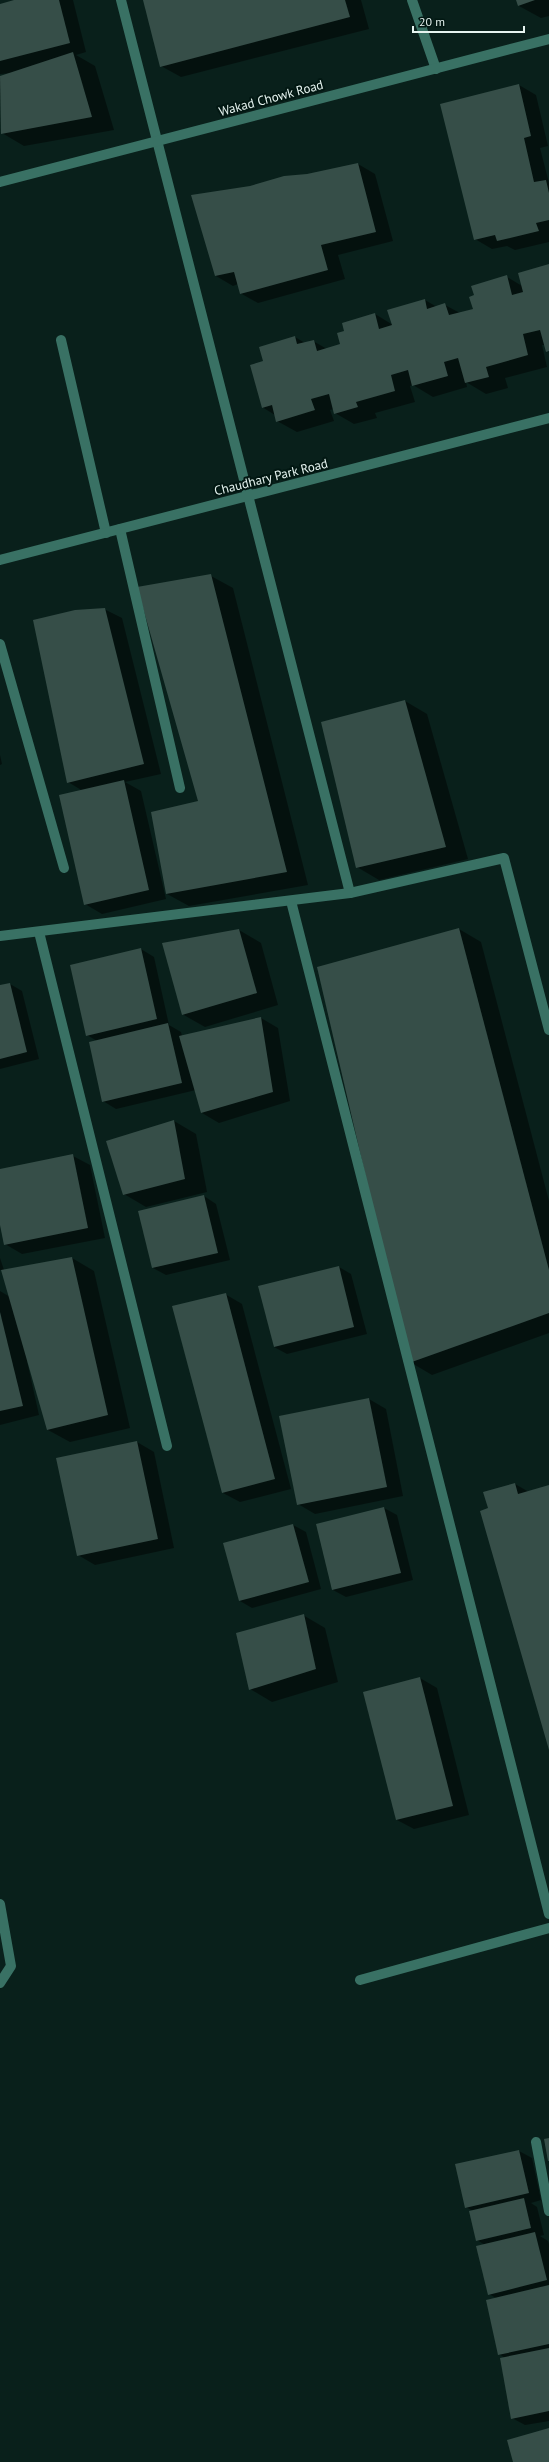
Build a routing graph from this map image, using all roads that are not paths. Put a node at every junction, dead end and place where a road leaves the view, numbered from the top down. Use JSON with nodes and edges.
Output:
{"nodes":[{"id":1,"x":121,"y":0,"type":"edge"},
{"id":2,"x":412,"y":0,"type":"edge"},
{"id":3,"x":549,"y":39,"type":"edge"},
{"id":4,"x":436,"y":69,"type":"junction"},
{"id":5,"x":158,"y":141,"type":"junction"},
{"id":6,"x":0,"y":182,"type":"edge"},
{"id":7,"x":61,"y":340,"type":"dead end"},
{"id":8,"x":549,"y":418,"type":"edge"},
{"id":9,"x":249,"y":496,"type":"junction"},
{"id":10,"x":120,"y":529,"type":"junction"},
{"id":11,"x":106,"y":533,"type":"junction"},
{"id":12,"x":0,"y":560,"type":"edge"},
{"id":13,"x":0,"y":644,"type":"edge"},
{"id":14,"x":180,"y":788,"type":"dead end"},
{"id":15,"x":64,"y":868,"type":"dead end"},
{"id":16,"x":350,"y":893,"type":"junction"},
{"id":17,"x":291,"y":901,"type":"junction"},
{"id":18,"x":39,"y":932,"type":"junction"},
{"id":19,"x":0,"y":936,"type":"edge"},
{"id":20,"x":549,"y":1030,"type":"edge"},
{"id":21,"x":167,"y":1446,"type":"dead end"},
{"id":22,"x":0,"y":1904,"type":"edge"},
{"id":23,"x":549,"y":1914,"type":"edge"},
{"id":24,"x":549,"y":1928,"type":"edge"},
{"id":25,"x":360,"y":1980,"type":"dead end"},
{"id":26,"x":0,"y":1984,"type":"edge"},
{"id":27,"x":536,"y":2142,"type":"dead end"},
{"id":28,"x":549,"y":2211,"type":"edge"}],
"edges":[{"from":1,"to":5,"type":"street"},
{"from":2,"to":4,"type":"street"},
{"from":3,"to":4,"type":"street","name":"Wakad Chowk Road"},
{"from":4,"to":5,"type":"street","name":"Wakad Chowk Road"},
{"from":5,"to":6,"type":"street","name":"Wakad Chowk Road"},
{"from":5,"to":9,"type":"street"},
{"from":7,"to":11,"type":"street"},
{"from":8,"to":9,"type":"street","name":"Chaudhary Park Road"},
{"from":9,"to":10,"type":"street","name":"Chaudhary Park Road"},
{"from":9,"to":16,"type":"street"},
{"from":10,"to":11,"type":"street","name":"Chaudhary Park Road"},
{"from":10,"to":14,"type":"street"},
{"from":11,"to":12,"type":"street","name":"Chaudhary Park Road"},
{"from":13,"to":15,"type":"street"},
{"from":16,"to":17,"type":"street"},
{"from":16,"to":20,"type":"street"},
{"from":17,"to":18,"type":"street"},
{"from":17,"to":23,"type":"street"},
{"from":18,"to":19,"type":"street"},
{"from":18,"to":21,"type":"street"},
{"from":22,"to":26,"type":"street"},
{"from":24,"to":25,"type":"street"},
{"from":27,"to":28,"type":"street"}]}
